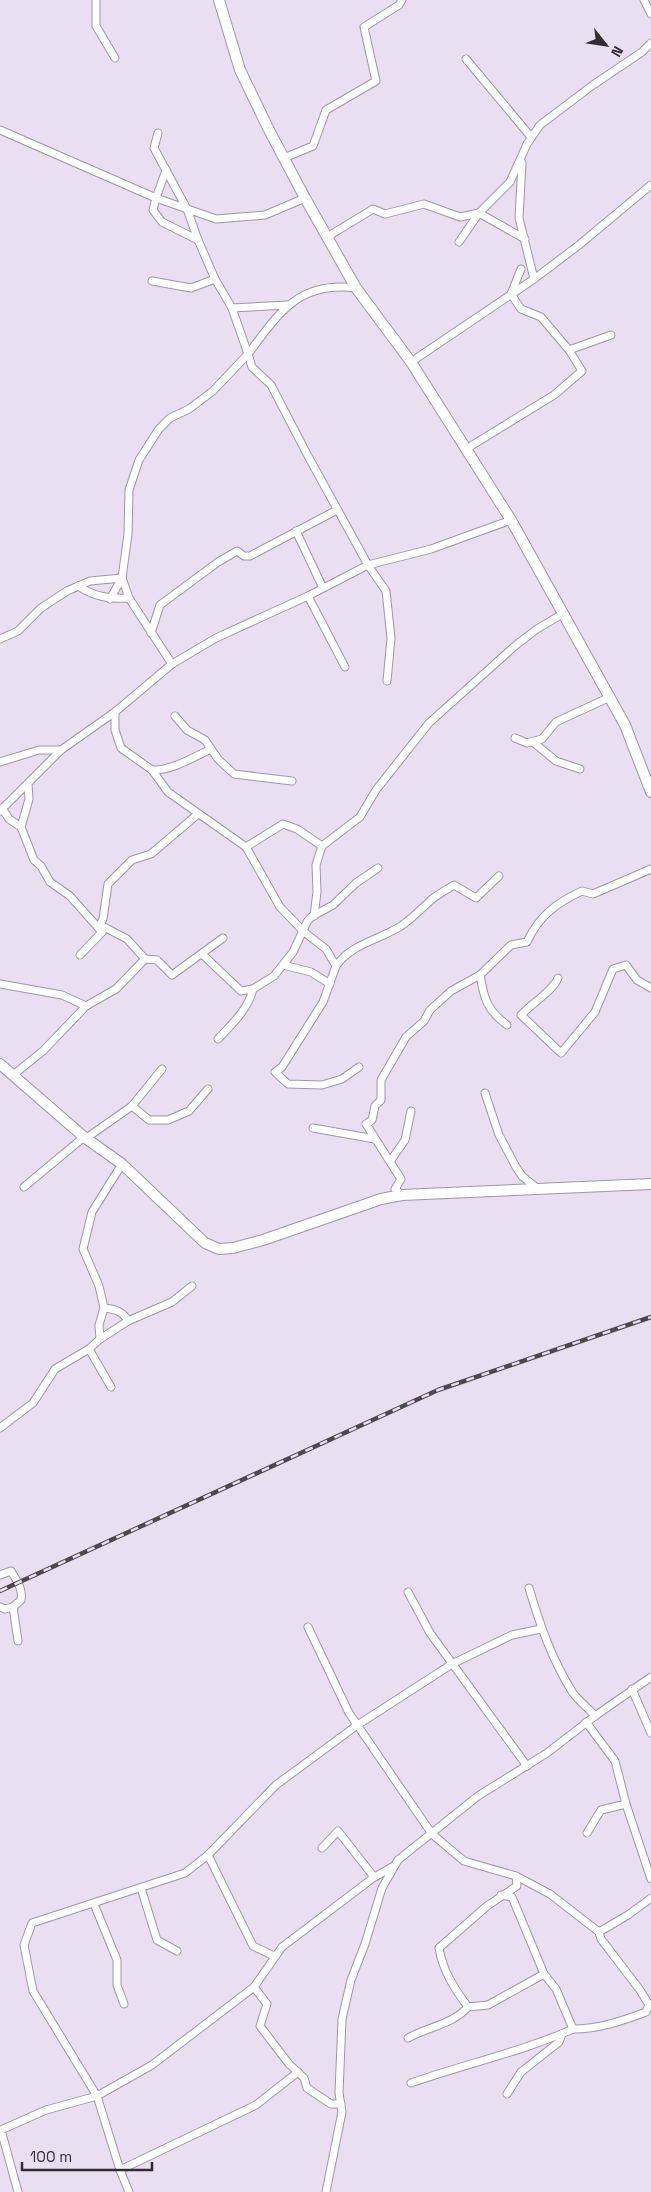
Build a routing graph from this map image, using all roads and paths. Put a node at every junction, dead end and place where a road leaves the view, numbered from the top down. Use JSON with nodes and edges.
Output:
{"nodes":[{"id":1,"x":96,"y":0,"type":"edge"},
{"id":2,"x":219,"y":0,"type":"edge"},
{"id":3,"x":402,"y":0,"type":"edge"},
{"id":4,"x":644,"y":0,"type":"edge"},
{"id":5,"x":651,"y":14,"type":"edge"},
{"id":6,"x":651,"y":43,"type":"edge"},
{"id":7,"x":115,"y":58,"type":"dead end"},
{"id":8,"x":466,"y":59,"type":"dead end"},
{"id":9,"x":0,"y":130,"type":"edge"},
{"id":10,"x":158,"y":133,"type":"dead end"},
{"id":11,"x":531,"y":137,"type":"junction"},
{"id":12,"x":523,"y":155,"type":"junction"},
{"id":13,"x":284,"y":158,"type":"junction"},
{"id":14,"x":166,"y":170,"type":"junction"},
{"id":15,"x":651,"y":185,"type":"edge"},
{"id":16,"x":156,"y":198,"type":"junction"},
{"id":17,"x":305,"y":198,"type":"junction"},
{"id":18,"x":187,"y":209,"type":"junction"},
{"id":19,"x":479,"y":213,"type":"junction"},
{"id":20,"x":327,"y":237,"type":"junction"},
{"id":21,"x":524,"y":239,"type":"junction"},
{"id":22,"x":198,"y":240,"type":"junction"},
{"id":23,"x":459,"y":242,"type":"dead end"},
{"id":24,"x":521,"y":269,"type":"dead end"},
{"id":25,"x":215,"y":279,"type":"junction"},
{"id":26,"x":534,"y":279,"type":"junction"},
{"id":27,"x":152,"y":281,"type":"dead end"},
{"id":28,"x":356,"y":288,"type":"junction"},
{"id":29,"x":511,"y":294,"type":"junction"},
{"id":30,"x":287,"y":305,"type":"junction"},
{"id":31,"x":232,"y":308,"type":"junction"},
{"id":32,"x":611,"y":335,"type":"dead end"},
{"id":33,"x":569,"y":350,"type":"junction"},
{"id":34,"x":248,"y":354,"type":"junction"},
{"id":35,"x":411,"y":362,"type":"junction"},
{"id":36,"x":466,"y":449,"type":"junction"},
{"id":37,"x":337,"y":510,"type":"junction"},
{"id":38,"x":511,"y":520,"type":"junction"},
{"id":39,"x":296,"y":531,"type":"junction"},
{"id":40,"x":368,"y":565,"type":"junction"},
{"id":41,"x":122,"y":578,"type":"junction"},
{"id":42,"x":78,"y":586,"type":"junction"},
{"id":43,"x":323,"y":588,"type":"junction"},
{"id":44,"x":308,"y":596,"type":"junction"},
{"id":45,"x":129,"y":598,"type":"junction"},
{"id":46,"x":110,"y":599,"type":"junction"},
{"id":47,"x":564,"y":613,"type":"junction"},
{"id":48,"x":150,"y":633,"type":"junction"},
{"id":49,"x":0,"y":639,"type":"edge"},
{"id":50,"x":172,"y":664,"type":"junction"},
{"id":51,"x":344,"y":667,"type":"dead end"},
{"id":52,"x":387,"y":681,"type":"dead end"},
{"id":53,"x":610,"y":697,"type":"junction"},
{"id":54,"x":115,"y":712,"type":"junction"},
{"id":55,"x":175,"y":716,"type":"dead end"},
{"id":56,"x":515,"y":738,"type":"dead end"},
{"id":57,"x":534,"y":742,"type":"junction"},
{"id":58,"x":211,"y":749,"type":"junction"},
{"id":59,"x":61,"y":750,"type":"junction"},
{"id":60,"x":0,"y":762,"type":"edge"},
{"id":61,"x":580,"y":768,"type":"dead end"},
{"id":62,"x":152,"y":770,"type":"junction"},
{"id":63,"x":292,"y":781,"type":"dead end"},
{"id":64,"x":28,"y":784,"type":"junction"},
{"id":65,"x":651,"y":792,"type":"edge"},
{"id":66,"x":1,"y":810,"type":"edge"},
{"id":67,"x":198,"y":814,"type":"junction"},
{"id":68,"x":21,"y":828,"type":"junction"},
{"id":69,"x":322,"y":846,"type":"junction"},
{"id":70,"x":246,"y":848,"type":"junction"},
{"id":71,"x":378,"y":868,"type":"dead end"},
{"id":72,"x":651,"y":869,"type":"edge"},
{"id":73,"x":499,"y":876,"type":"dead end"},
{"id":74,"x":314,"y":916,"type":"junction"},
{"id":75,"x":101,"y":929,"type":"junction"},
{"id":76,"x":304,"y":932,"type":"junction"},
{"id":77,"x":223,"y":938,"type":"dead end"},
{"id":78,"x":202,"y":954,"type":"junction"},
{"id":79,"x":80,"y":956,"type":"dead end"},
{"id":80,"x":145,"y":959,"type":"junction"},
{"id":81,"x":283,"y":965,"type":"junction"},
{"id":82,"x":336,"y":966,"type":"junction"},
{"id":83,"x":480,"y":975,"type":"junction"},
{"id":84,"x":558,"y":978,"type":"dead end"},
{"id":85,"x":0,"y":984,"type":"edge"},
{"id":86,"x":330,"y":984,"type":"junction"},
{"id":87,"x":651,"y":988,"type":"edge"},
{"id":88,"x":253,"y":989,"type":"junction"},
{"id":89,"x":86,"y":1006,"type":"junction"},
{"id":90,"x":507,"y":1025,"type":"dead end"},
{"id":91,"x":218,"y":1040,"type":"dead end"},
{"id":92,"x":0,"y":1064,"type":"edge"},
{"id":93,"x":359,"y":1067,"type":"dead end"},
{"id":94,"x":162,"y":1069,"type":"dead end"},
{"id":95,"x":13,"y":1075,"type":"junction"},
{"id":96,"x":208,"y":1089,"type":"dead end"},
{"id":97,"x":485,"y":1094,"type":"dead end"},
{"id":98,"x":132,"y":1106,"type":"junction"},
{"id":99,"x":411,"y":1111,"type":"dead end"},
{"id":100,"x":313,"y":1128,"type":"dead end"},
{"id":101,"x":84,"y":1138,"type":"junction"},
{"id":102,"x":375,"y":1138,"type":"junction"},
{"id":103,"x":391,"y":1160,"type":"junction"},
{"id":104,"x":122,"y":1164,"type":"junction"},
{"id":105,"x":651,"y":1184,"type":"edge"},
{"id":106,"x":24,"y":1187,"type":"dead end"},
{"id":107,"x":539,"y":1190,"type":"junction"},
{"id":108,"x":402,"y":1195,"type":"junction"},
{"id":109,"x":192,"y":1286,"type":"dead end"},
{"id":110,"x":104,"y":1308,"type":"junction"},
{"id":111,"x":128,"y":1321,"type":"junction"},
{"id":112,"x":100,"y":1339,"type":"junction"},
{"id":113,"x":89,"y":1349,"type":"junction"},
{"id":114,"x":111,"y":1387,"type":"dead end"},
{"id":115,"x":0,"y":1428,"type":"edge"},
{"id":116,"x":0,"y":1575,"type":"edge"},
{"id":117,"x":529,"y":1588,"type":"dead end"},
{"id":118,"x":408,"y":1592,"type":"dead end"},
{"id":119,"x":0,"y":1607,"type":"edge"},
{"id":120,"x":13,"y":1607,"type":"junction"},
{"id":121,"x":308,"y":1627,"type":"dead end"},
{"id":122,"x":541,"y":1629,"type":"junction"},
{"id":123,"x":18,"y":1640,"type":"dead end"},
{"id":124,"x":452,"y":1664,"type":"junction"},
{"id":125,"x":651,"y":1677,"type":"edge"},
{"id":126,"x":632,"y":1689,"type":"junction"},
{"id":127,"x":595,"y":1716,"type":"junction"},
{"id":128,"x":586,"y":1722,"type":"junction"},
{"id":129,"x":358,"y":1725,"type":"junction"},
{"id":130,"x":651,"y":1733,"type":"edge"},
{"id":131,"x":526,"y":1766,"type":"junction"},
{"id":132,"x":626,"y":1804,"type":"junction"},
{"id":133,"x":587,"y":1833,"type":"dead end"},
{"id":134,"x":432,"y":1834,"type":"junction"},
{"id":135,"x":322,"y":1848,"type":"dead end"},
{"id":136,"x":208,"y":1856,"type":"junction"},
{"id":137,"x":394,"y":1866,"type":"junction"},
{"id":138,"x":516,"y":1876,"type":"junction"},
{"id":139,"x":374,"y":1877,"type":"junction"},
{"id":140,"x":651,"y":1879,"type":"edge"},
{"id":141,"x":141,"y":1888,"type":"junction"},
{"id":142,"x":501,"y":1895,"type":"junction"},
{"id":143,"x":651,"y":1898,"type":"edge"},
{"id":144,"x":94,"y":1904,"type":"junction"},
{"id":145,"x":599,"y":1932,"type":"junction"},
{"id":146,"x":177,"y":1951,"type":"dead end"},
{"id":147,"x":274,"y":1956,"type":"junction"},
{"id":148,"x":544,"y":1974,"type":"junction"},
{"id":149,"x":254,"y":1988,"type":"junction"},
{"id":150,"x":124,"y":2004,"type":"dead end"},
{"id":151,"x":468,"y":2007,"type":"junction"},
{"id":152,"x":573,"y":2029,"type":"junction"},
{"id":153,"x":562,"y":2034,"type":"junction"},
{"id":154,"x":408,"y":2038,"type":"dead end"},
{"id":155,"x":298,"y":2072,"type":"junction"},
{"id":156,"x":411,"y":2083,"type":"dead end"},
{"id":157,"x":507,"y":2094,"type":"dead end"},
{"id":158,"x":97,"y":2096,"type":"junction"},
{"id":159,"x":341,"y":2104,"type":"junction"},
{"id":160,"x":120,"y":2170,"type":"junction"},
{"id":161,"x":18,"y":2192,"type":"edge"},
{"id":162,"x":128,"y":2192,"type":"edge"},
{"id":163,"x":326,"y":2192,"type":"edge"}],
"edges":[{"from":1,"to":7,"type":"street"},
{"from":2,"to":13,"type":"main road"},
{"from":3,"to":13,"type":"street"},
{"from":4,"to":5,"type":"street"},
{"from":6,"to":11,"type":"street"},
{"from":8,"to":11,"type":"street"},
{"from":9,"to":16,"type":"street"},
{"from":10,"to":14,"type":"street"},
{"from":11,"to":12,"type":"street"},
{"from":12,"to":19,"type":"street"},
{"from":12,"to":21,"type":"street"},
{"from":13,"to":17,"type":"main road"},
{"from":14,"to":16,"type":"street"},
{"from":14,"to":18,"type":"street"},
{"from":15,"to":26,"type":"street"},
{"from":16,"to":18,"type":"street"},
{"from":16,"to":22,"type":"street"},
{"from":17,"to":18,"type":"street"},
{"from":17,"to":20,"type":"main road"},
{"from":18,"to":22,"type":"street"},
{"from":19,"to":20,"type":"street"},
{"from":19,"to":21,"type":"street"},
{"from":19,"to":23,"type":"street"},
{"from":20,"to":28,"type":"main road"},
{"from":21,"to":26,"type":"street"},
{"from":22,"to":25,"type":"street"},
{"from":24,"to":29,"type":"street"},
{"from":25,"to":27,"type":"street"},
{"from":25,"to":31,"type":"street"},
{"from":26,"to":29,"type":"street"},
{"from":28,"to":30,"type":"street"},
{"from":28,"to":35,"type":"main road"},
{"from":29,"to":33,"type":"street"},
{"from":29,"to":35,"type":"street"},
{"from":30,"to":31,"type":"street"},
{"from":30,"to":34,"type":"street"},
{"from":31,"to":34,"type":"street"},
{"from":32,"to":33,"type":"street"},
{"from":33,"to":36,"type":"street"},
{"from":34,"to":37,"type":"street"},
{"from":34,"to":41,"type":"street"},
{"from":35,"to":36,"type":"main road"},
{"from":36,"to":38,"type":"main road"},
{"from":37,"to":39,"type":"street"},
{"from":37,"to":40,"type":"street"},
{"from":38,"to":40,"type":"street"},
{"from":38,"to":47,"type":"main road"},
{"from":39,"to":43,"type":"street"},
{"from":39,"to":48,"type":"street"},
{"from":40,"to":43,"type":"street"},
{"from":40,"to":52,"type":"street"},
{"from":41,"to":42,"type":"street"},
{"from":41,"to":45,"type":"street"},
{"from":41,"to":46,"type":"street"},
{"from":42,"to":46,"type":"street"},
{"from":42,"to":49,"type":"street"},
{"from":43,"to":44,"type":"street"},
{"from":44,"to":50,"type":"street"},
{"from":44,"to":51,"type":"street"},
{"from":45,"to":46,"type":"street"},
{"from":45,"to":48,"type":"street"},
{"from":47,"to":53,"type":"main road"},
{"from":47,"to":69,"type":"street"},
{"from":48,"to":50,"type":"street"},
{"from":50,"to":54,"type":"street"},
{"from":53,"to":57,"type":"street"},
{"from":53,"to":65,"type":"main road"},
{"from":54,"to":59,"type":"street"},
{"from":54,"to":62,"type":"street"},
{"from":55,"to":58,"type":"street"},
{"from":56,"to":57,"type":"street"},
{"from":57,"to":61,"type":"street"},
{"from":58,"to":62,"type":"street"},
{"from":58,"to":63,"type":"street"},
{"from":59,"to":60,"type":"street"},
{"from":59,"to":64,"type":"street"},
{"from":62,"to":67,"type":"street"},
{"from":64,"to":66,"type":"street"},
{"from":64,"to":68,"type":"street"},
{"from":66,"to":68,"type":"street"},
{"from":67,"to":70,"type":"street"},
{"from":67,"to":75,"type":"street"},
{"from":68,"to":75,"type":"street"},
{"from":69,"to":70,"type":"street"},
{"from":69,"to":74,"type":"street"},
{"from":70,"to":76,"type":"street"},
{"from":71,"to":74,"type":"street"},
{"from":72,"to":83,"type":"street"},
{"from":73,"to":82,"type":"street"},
{"from":74,"to":76,"type":"street"},
{"from":75,"to":79,"type":"street"},
{"from":75,"to":80,"type":"street"},
{"from":76,"to":81,"type":"street"},
{"from":76,"to":82,"type":"street"},
{"from":77,"to":78,"type":"street"},
{"from":78,"to":80,"type":"street"},
{"from":78,"to":88,"type":"street"},
{"from":80,"to":89,"type":"street"},
{"from":81,"to":86,"type":"street"},
{"from":81,"to":88,"type":"street"},
{"from":82,"to":86,"type":"street"},
{"from":83,"to":90,"type":"street"},
{"from":83,"to":102,"type":"street"},
{"from":84,"to":87,"type":"street"},
{"from":85,"to":89,"type":"street"},
{"from":86,"to":93,"type":"street"},
{"from":88,"to":91,"type":"street"},
{"from":89,"to":95,"type":"street"},
{"from":92,"to":95,"type":"main road"},
{"from":94,"to":98,"type":"street"},
{"from":95,"to":101,"type":"main road"},
{"from":96,"to":98,"type":"street"},
{"from":97,"to":107,"type":"street"},
{"from":98,"to":101,"type":"street"},
{"from":99,"to":103,"type":"street"},
{"from":100,"to":102,"type":"street"},
{"from":101,"to":104,"type":"main road"},
{"from":101,"to":106,"type":"street"},
{"from":102,"to":103,"type":"street"},
{"from":103,"to":108,"type":"street"},
{"from":104,"to":108,"type":"main road"},
{"from":104,"to":110,"type":"street"},
{"from":105,"to":107,"type":"main road"},
{"from":107,"to":108,"type":"main road"},
{"from":109,"to":111,"type":"street"},
{"from":110,"to":111,"type":"street"},
{"from":110,"to":112,"type":"street"},
{"from":111,"to":112,"type":"street"},
{"from":112,"to":113,"type":"street"},
{"from":113,"to":114,"type":"street"},
{"from":113,"to":115,"type":"street"},
{"from":116,"to":120,"type":"street"},
{"from":117,"to":122,"type":"street"},
{"from":118,"to":124,"type":"street"},
{"from":119,"to":120,"type":"street"},
{"from":120,"to":123,"type":"street"},
{"from":121,"to":129,"type":"street"},
{"from":122,"to":124,"type":"street"},
{"from":122,"to":127,"type":"street"},
{"from":124,"to":129,"type":"street"},
{"from":124,"to":131,"type":"street"},
{"from":125,"to":126,"type":"street"},
{"from":126,"to":127,"type":"street"},
{"from":126,"to":130,"type":"street"},
{"from":127,"to":128,"type":"street"},
{"from":128,"to":131,"type":"street"},
{"from":128,"to":132,"type":"street"},
{"from":129,"to":134,"type":"street"},
{"from":129,"to":136,"type":"street"},
{"from":131,"to":134,"type":"street"},
{"from":132,"to":133,"type":"street"},
{"from":132,"to":140,"type":"street"},
{"from":134,"to":137,"type":"street"},
{"from":134,"to":138,"type":"street"},
{"from":135,"to":139,"type":"street"},
{"from":136,"to":141,"type":"street"},
{"from":136,"to":147,"type":"street"},
{"from":137,"to":139,"type":"street"},
{"from":137,"to":159,"type":"street"},
{"from":138,"to":142,"type":"street"},
{"from":138,"to":145,"type":"street"},
{"from":139,"to":147,"type":"street"},
{"from":141,"to":144,"type":"street"},
{"from":141,"to":146,"type":"street"},
{"from":142,"to":148,"type":"street"},
{"from":142,"to":151,"type":"street"},
{"from":143,"to":145,"type":"street"},
{"from":144,"to":150,"type":"street"},
{"from":144,"to":158,"type":"street"},
{"from":145,"to":152,"type":"street"},
{"from":147,"to":149,"type":"street"},
{"from":148,"to":151,"type":"street"},
{"from":148,"to":152,"type":"street"},
{"from":149,"to":155,"type":"street"},
{"from":149,"to":158,"type":"street"},
{"from":151,"to":154,"type":"street"},
{"from":152,"to":153,"type":"street"},
{"from":153,"to":156,"type":"street"},
{"from":153,"to":157,"type":"street"},
{"from":155,"to":159,"type":"street"},
{"from":155,"to":160,"type":"street"},
{"from":158,"to":160,"type":"street"},
{"from":158,"to":161,"type":"street"},
{"from":159,"to":163,"type":"street"},
{"from":160,"to":162,"type":"street"}]}
